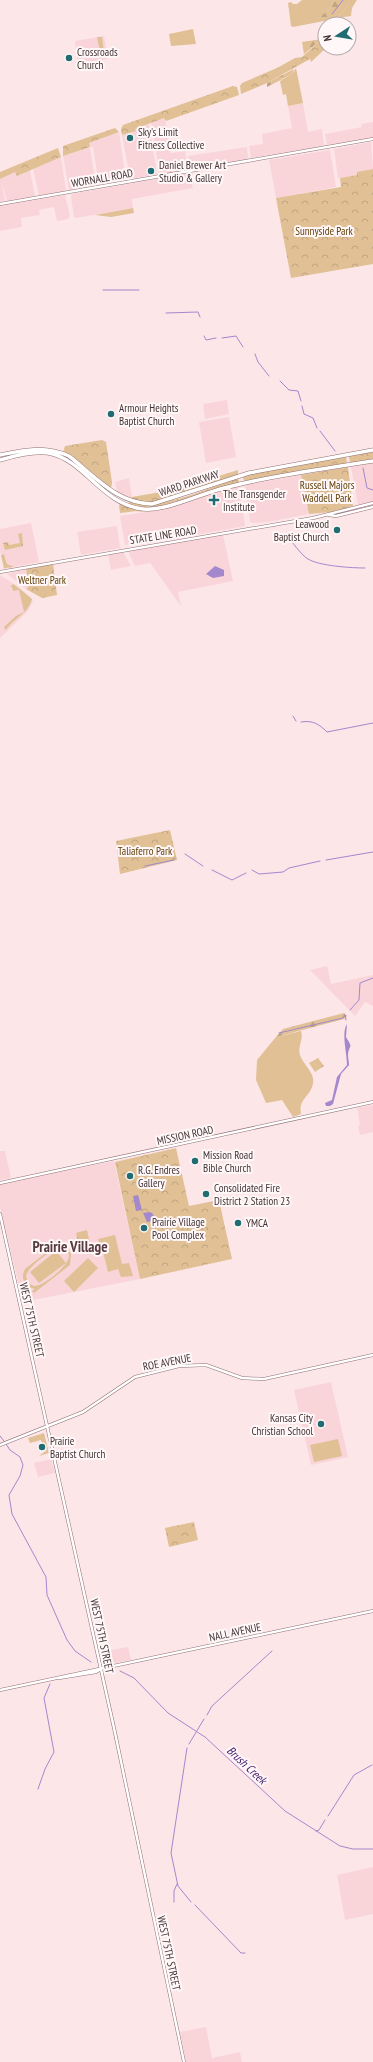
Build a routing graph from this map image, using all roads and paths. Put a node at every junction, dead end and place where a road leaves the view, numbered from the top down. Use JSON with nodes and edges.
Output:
{"nodes":[{"id":1,"x":373,"y":139,"type":"edge"},
{"id":2,"x":0,"y":204,"type":"edge"},
{"id":3,"x":373,"y":450,"type":"edge"},
{"id":4,"x":0,"y":455,"type":"edge"},
{"id":5,"x":0,"y":460,"type":"edge"},
{"id":6,"x":373,"y":461,"type":"edge"},
{"id":7,"x":373,"y":503,"type":"edge"},
{"id":8,"x":373,"y":507,"type":"edge"},
{"id":9,"x":329,"y":515,"type":"junction"},
{"id":10,"x":0,"y":572,"type":"edge"},
{"id":11,"x":373,"y":1102,"type":"edge"},
{"id":12,"x":0,"y":1183,"type":"edge"},
{"id":13,"x":0,"y":1214,"type":"edge"},
{"id":14,"x":373,"y":1356,"type":"edge"},
{"id":15,"x":47,"y":1427,"type":"junction"},
{"id":16,"x":1,"y":1445,"type":"edge"},
{"id":17,"x":373,"y":1611,"type":"edge"},
{"id":18,"x":101,"y":1669,"type":"junction"},
{"id":19,"x":0,"y":1690,"type":"edge"},
{"id":20,"x":184,"y":2062,"type":"edge"}],
"edges":[{"from":1,"to":2,"type":"main road","name":"WORNALL ROAD"},
{"from":3,"to":4,"type":"main road","name":"WARD PARKWAY"},
{"from":5,"to":6,"type":"main road","name":"WARD PARKWAY"},
{"from":7,"to":9,"type":"main road","name":"STATE LINE ROAD"},
{"from":8,"to":9,"type":"main road","name":"STATE LINE ROAD"},
{"from":9,"to":10,"type":"main road","name":"STATE LINE ROAD"},
{"from":11,"to":12,"type":"main road","name":"MISSION ROAD"},
{"from":13,"to":15,"type":"main road","name":"WEST 75TH STREET"},
{"from":14,"to":15,"type":"main road","name":"ROE AVENUE"},
{"from":15,"to":16,"type":"main road","name":"ROE AVENUE"},
{"from":15,"to":18,"type":"main road","name":"WEST 75TH STREET"},
{"from":17,"to":18,"type":"main road","name":"NALL AVENUE"},
{"from":18,"to":19,"type":"main road","name":"NALL AVENUE"},
{"from":18,"to":20,"type":"main road","name":"WEST 75TH STREET"}]}
